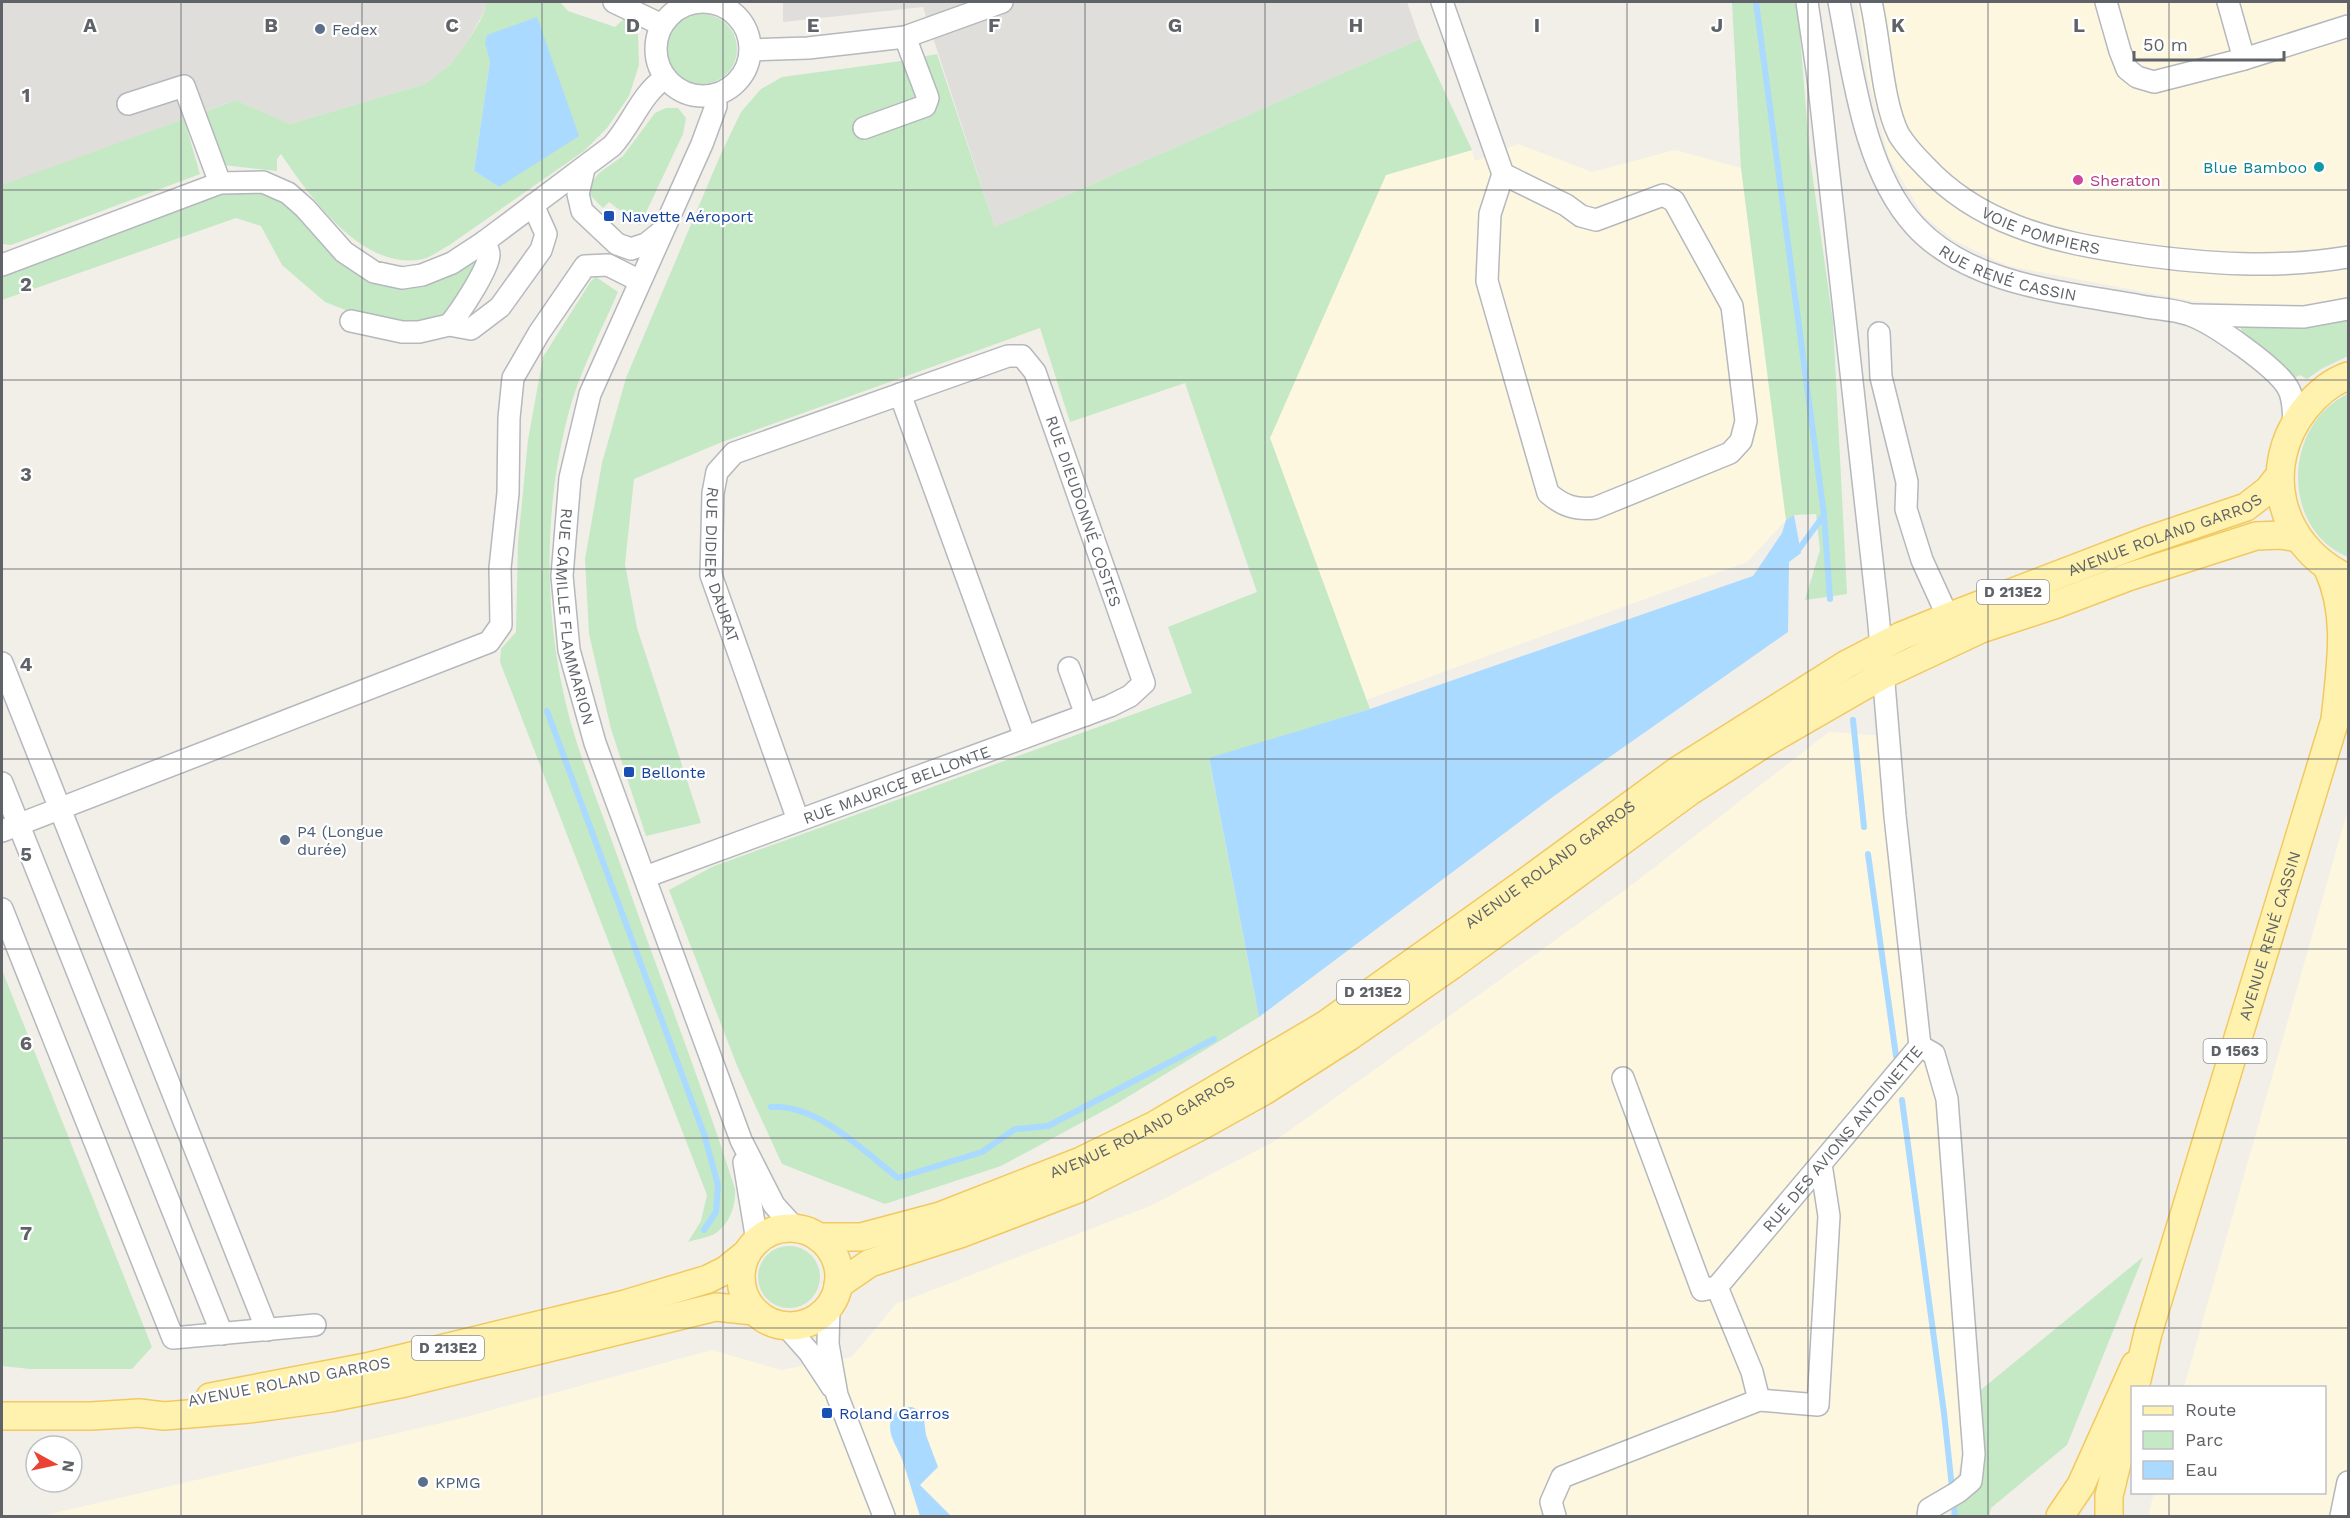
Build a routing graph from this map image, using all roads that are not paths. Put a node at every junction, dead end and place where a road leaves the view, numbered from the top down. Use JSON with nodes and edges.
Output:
{"nodes":[{"id":1,"x":614,"y":2,"type":"edge"},
{"id":2,"x":1002,"y":2,"type":"edge"},
{"id":3,"x":1442,"y":2,"type":"edge"},
{"id":4,"x":1807,"y":2,"type":"edge"},
{"id":5,"x":1839,"y":2,"type":"edge"},
{"id":6,"x":1871,"y":2,"type":"edge"},
{"id":7,"x":2106,"y":2,"type":"edge"},
{"id":8,"x":2228,"y":2,"type":"edge"},
{"id":9,"x":740,"y":8,"type":"edge"},
{"id":10,"x":662,"y":25,"type":"junction"},
{"id":11,"x":2349,"y":26,"type":"edge"},
{"id":12,"x":905,"y":37,"type":"junction"},
{"id":13,"x":751,"y":50,"type":"junction"},
{"id":14,"x":2244,"y":58,"type":"junction"},
{"id":15,"x":665,"y":78,"type":"junction"},
{"id":16,"x":716,"y":95,"type":"junction"},
{"id":17,"x":128,"y":104,"type":"dead end"},
{"id":18,"x":864,"y":128,"type":"dead end"},
{"id":19,"x":584,"y":169,"type":"junction"},
{"id":20,"x":1503,"y":174,"type":"junction"},
{"id":21,"x":220,"y":183,"type":"junction"},
{"id":22,"x":533,"y":205,"type":"junction"},
{"id":23,"x":662,"y":231,"type":"junction"},
{"id":24,"x":484,"y":242,"type":"junction"},
{"id":25,"x":2349,"y":257,"type":"edge"},
{"id":26,"x":2,"y":265,"type":"edge"},
{"id":27,"x":640,"y":280,"type":"junction"},
{"id":28,"x":2349,"y":309,"type":"edge"},
{"id":29,"x":2192,"y":315,"type":"junction"},
{"id":30,"x":351,"y":321,"type":"dead end"},
{"id":31,"x":448,"y":325,"type":"junction"},
{"id":32,"x":1879,"y":333,"type":"dead end"},
{"id":33,"x":1008,"y":356,"type":"joint"},
{"id":34,"x":2349,"y":376,"type":"edge"},
{"id":35,"x":900,"y":394,"type":"junction"},
{"id":36,"x":2294,"y":423,"type":"junction"},
{"id":37,"x":2279,"y":476,"type":"junction"},
{"id":38,"x":2298,"y":538,"type":"junction"},
{"id":39,"x":2338,"y":574,"type":"edge"},
{"id":40,"x":2057,"y":575,"type":"junction"},
{"id":41,"x":1948,"y":617,"type":"junction"},
{"id":42,"x":1881,"y":647,"type":"junction"},
{"id":43,"x":2,"y":663,"type":"edge"},
{"id":44,"x":1069,"y":668,"type":"dead end"},
{"id":45,"x":1881,"y":676,"type":"junction"},
{"id":46,"x":1144,"y":683,"type":"joint"},
{"id":47,"x":2349,"y":686,"type":"edge"},
{"id":48,"x":1086,"y":715,"type":"junction"},
{"id":49,"x":2335,"y":720,"type":"junction"},
{"id":50,"x":1025,"y":737,"type":"junction"},
{"id":51,"x":2,"y":783,"type":"edge"},
{"id":52,"x":1689,"y":792,"type":"junction"},
{"id":53,"x":59,"y":809,"type":"junction"},
{"id":54,"x":798,"y":820,"type":"junction"},
{"id":55,"x":10,"y":828,"type":"edge"},
{"id":56,"x":645,"y":878,"type":"junction"},
{"id":57,"x":2,"y":909,"type":"edge"},
{"id":58,"x":1920,"y":1046,"type":"junction"},
{"id":59,"x":1623,"y":1078,"type":"dead end"},
{"id":60,"x":741,"y":1140,"type":"junction"},
{"id":61,"x":1821,"y":1164,"type":"junction"},
{"id":62,"x":807,"y":1232,"type":"junction"},
{"id":63,"x":752,"y":1247,"type":"junction"},
{"id":64,"x":1717,"y":1287,"type":"junction"},
{"id":65,"x":833,"y":1296,"type":"junction"},
{"id":66,"x":754,"y":1311,"type":"junction"},
{"id":67,"x":315,"y":1325,"type":"dead end"},
{"id":68,"x":786,"y":1326,"type":"junction"},
{"id":69,"x":267,"y":1330,"type":"junction"},
{"id":70,"x":2148,"y":1333,"type":"junction"},
{"id":71,"x":222,"y":1334,"type":"junction"},
{"id":72,"x":2135,"y":1386,"type":"edge"},
{"id":73,"x":837,"y":1395,"type":"junction"},
{"id":74,"x":1759,"y":1400,"type":"junction"},
{"id":75,"x":2131,"y":1405,"type":"edge"},
{"id":76,"x":138,"y":1413,"type":"junction"},
{"id":77,"x":2,"y":1416,"type":"edge"},
{"id":78,"x":2349,"y":1482,"type":"edge"},
{"id":79,"x":884,"y":1516,"type":"edge"},
{"id":80,"x":1555,"y":1516,"type":"edge"},
{"id":81,"x":1928,"y":1516,"type":"edge"},
{"id":82,"x":2060,"y":1516,"type":"edge"},
{"id":83,"x":2109,"y":1516,"type":"edge"},
{"id":84,"x":2342,"y":1516,"type":"edge"}],
"edges":[{"from":1,"to":10,"type":"street"},
{"from":2,"to":12,"type":"street"},
{"from":3,"to":20,"type":"street"},
{"from":4,"to":42,"type":"street"},
{"from":5,"to":29,"type":"street","name":"RUE RENÉ CASSIN"},
{"from":6,"to":25,"type":"street","name":"VOIE POMPIERS"},
{"from":7,"to":14,"type":"street"},
{"from":8,"to":14,"type":"street"},
{"from":9,"to":10,"type":"street"},
{"from":9,"to":13,"type":"street"},
{"from":10,"to":15,"type":"street"},
{"from":11,"to":14,"type":"street"},
{"from":12,"to":13,"type":"street"},
{"from":12,"to":18,"type":"street"},
{"from":13,"to":16,"type":"street"},
{"from":15,"to":16,"type":"street"},
{"from":15,"to":19,"type":"street"},
{"from":16,"to":23,"type":"street","name":"RUE CAMILLE FLAMMARION"},
{"from":17,"to":21,"type":"street"},
{"from":19,"to":22,"type":"street"},
{"from":19,"to":23,"type":"street"},
{"from":20,"to":20,"type":"street"},
{"from":21,"to":24,"type":"street"},
{"from":21,"to":26,"type":"street"},
{"from":22,"to":24,"type":"street"},
{"from":22,"to":31,"type":"street"},
{"from":23,"to":27,"type":"street","name":"RUE CAMILLE FLAMMARION"},
{"from":24,"to":31,"type":"street"},
{"from":27,"to":53,"type":"street"},
{"from":27,"to":56,"type":"street","name":"RUE CAMILLE FLAMMARION"},
{"from":28,"to":29,"type":"street"},
{"from":29,"to":36,"type":"street","name":"RUE RENÉ CASSIN"},
{"from":30,"to":31,"type":"street"},
{"from":32,"to":41,"type":"street"},
{"from":33,"to":35,"type":"street","name":"RUE DIDIER DAURAT"},
{"from":33,"to":46,"type":"street","name":"RUE DIEUDONNÉ COSTES"},
{"from":34,"to":36,"type":"main road"},
{"from":35,"to":50,"type":"street"},
{"from":35,"to":54,"type":"street","name":"RUE DIDIER DAURAT"},
{"from":36,"to":37,"type":"main road"},
{"from":37,"to":38,"type":"main road"},
{"from":37,"to":40,"type":"main road","name":"AVENUE ROLAND GARROS","number":"D 213E2"},
{"from":38,"to":39,"type":"main road"},
{"from":38,"to":45,"type":"main road","name":"AVENUE ROLAND GARROS","number":"D 213E2"},
{"from":39,"to":49,"type":"main road","name":"AVENUE RENÉ CASSIN","number":"D 1563"},
{"from":40,"to":41,"type":"main road","name":"AVENUE ROLAND GARROS","number":"D 213E2"},
{"from":40,"to":45,"type":"street"},
{"from":41,"to":42,"type":"main road","name":"AVENUE ROLAND GARROS","number":"D 213E2"},
{"from":42,"to":52,"type":"street"},
{"from":42,"to":62,"type":"main road","name":"AVENUE ROLAND GARROS","number":"D 213E2"},
{"from":43,"to":53,"type":"street"},
{"from":44,"to":48,"type":"street"},
{"from":45,"to":52,"type":"main road","name":"AVENUE ROLAND GARROS","number":"D 213E2"},
{"from":45,"to":58,"type":"street","name":"RUE DES AVIONS ANTOINETTE"},
{"from":46,"to":48,"type":"street","name":"RUE MAURICE BELLONTE"},
{"from":47,"to":49,"type":"main road","number":"D 1563"},
{"from":48,"to":50,"type":"street","name":"RUE MAURICE BELLONTE"},
{"from":49,"to":70,"type":"main road","name":"AVENUE RENÉ CASSIN","number":"D 1563"},
{"from":50,"to":54,"type":"street","name":"RUE MAURICE BELLONTE"},
{"from":51,"to":55,"type":"street"},
{"from":52,"to":65,"type":"main road","name":"AVENUE ROLAND GARROS","number":"D 213E2"},
{"from":53,"to":55,"type":"street"},
{"from":53,"to":69,"type":"street"},
{"from":54,"to":56,"type":"street","name":"RUE MAURICE BELLONTE"},
{"from":55,"to":71,"type":"street"},
{"from":56,"to":60,"type":"street","name":"RUE CAMILLE FLAMMARION"},
{"from":57,"to":71,"type":"street"},
{"from":58,"to":61,"type":"street","name":"RUE DES AVIONS ANTOINETTE"},
{"from":58,"to":81,"type":"street"},
{"from":59,"to":64,"type":"street"},
{"from":60,"to":62,"type":"street","name":"RUE CAMILLE FLAMMARION"},
{"from":60,"to":63,"type":"street","name":"RUE CAMILLE FLAMMARION"},
{"from":61,"to":64,"type":"street","name":"RUE DES AVIONS ANTOINETTE"},
{"from":61,"to":74,"type":"street"},
{"from":62,"to":63,"type":"main road"},
{"from":62,"to":65,"type":"main road"},
{"from":63,"to":66,"type":"main road"},
{"from":63,"to":76,"type":"main road","name":"AVENUE ROLAND GARROS","number":"D 213E2"},
{"from":64,"to":74,"type":"street"},
{"from":65,"to":68,"type":"main road"},
{"from":65,"to":73,"type":"street"},
{"from":66,"to":68,"type":"main road"},
{"from":66,"to":76,"type":"main road","name":"AVENUE ROLAND GARROS","number":"D 213E2"},
{"from":67,"to":69,"type":"street"},
{"from":68,"to":73,"type":"street"},
{"from":69,"to":71,"type":"street"},
{"from":70,"to":72,"type":"main road","name":"AVENUE RENÉ CASSIN","number":"D 1563"},
{"from":70,"to":82,"type":"main road","name":"AVENUE RENÉ CASSIN","number":"D 1563"},
{"from":73,"to":79,"type":"street"},
{"from":74,"to":80,"type":"street"},
{"from":75,"to":83,"type":"main road"},
{"from":76,"to":77,"type":"main road","name":"AVENUE ROLAND GARROS","number":"D 213E2"},
{"from":78,"to":84,"type":"street"}]}
